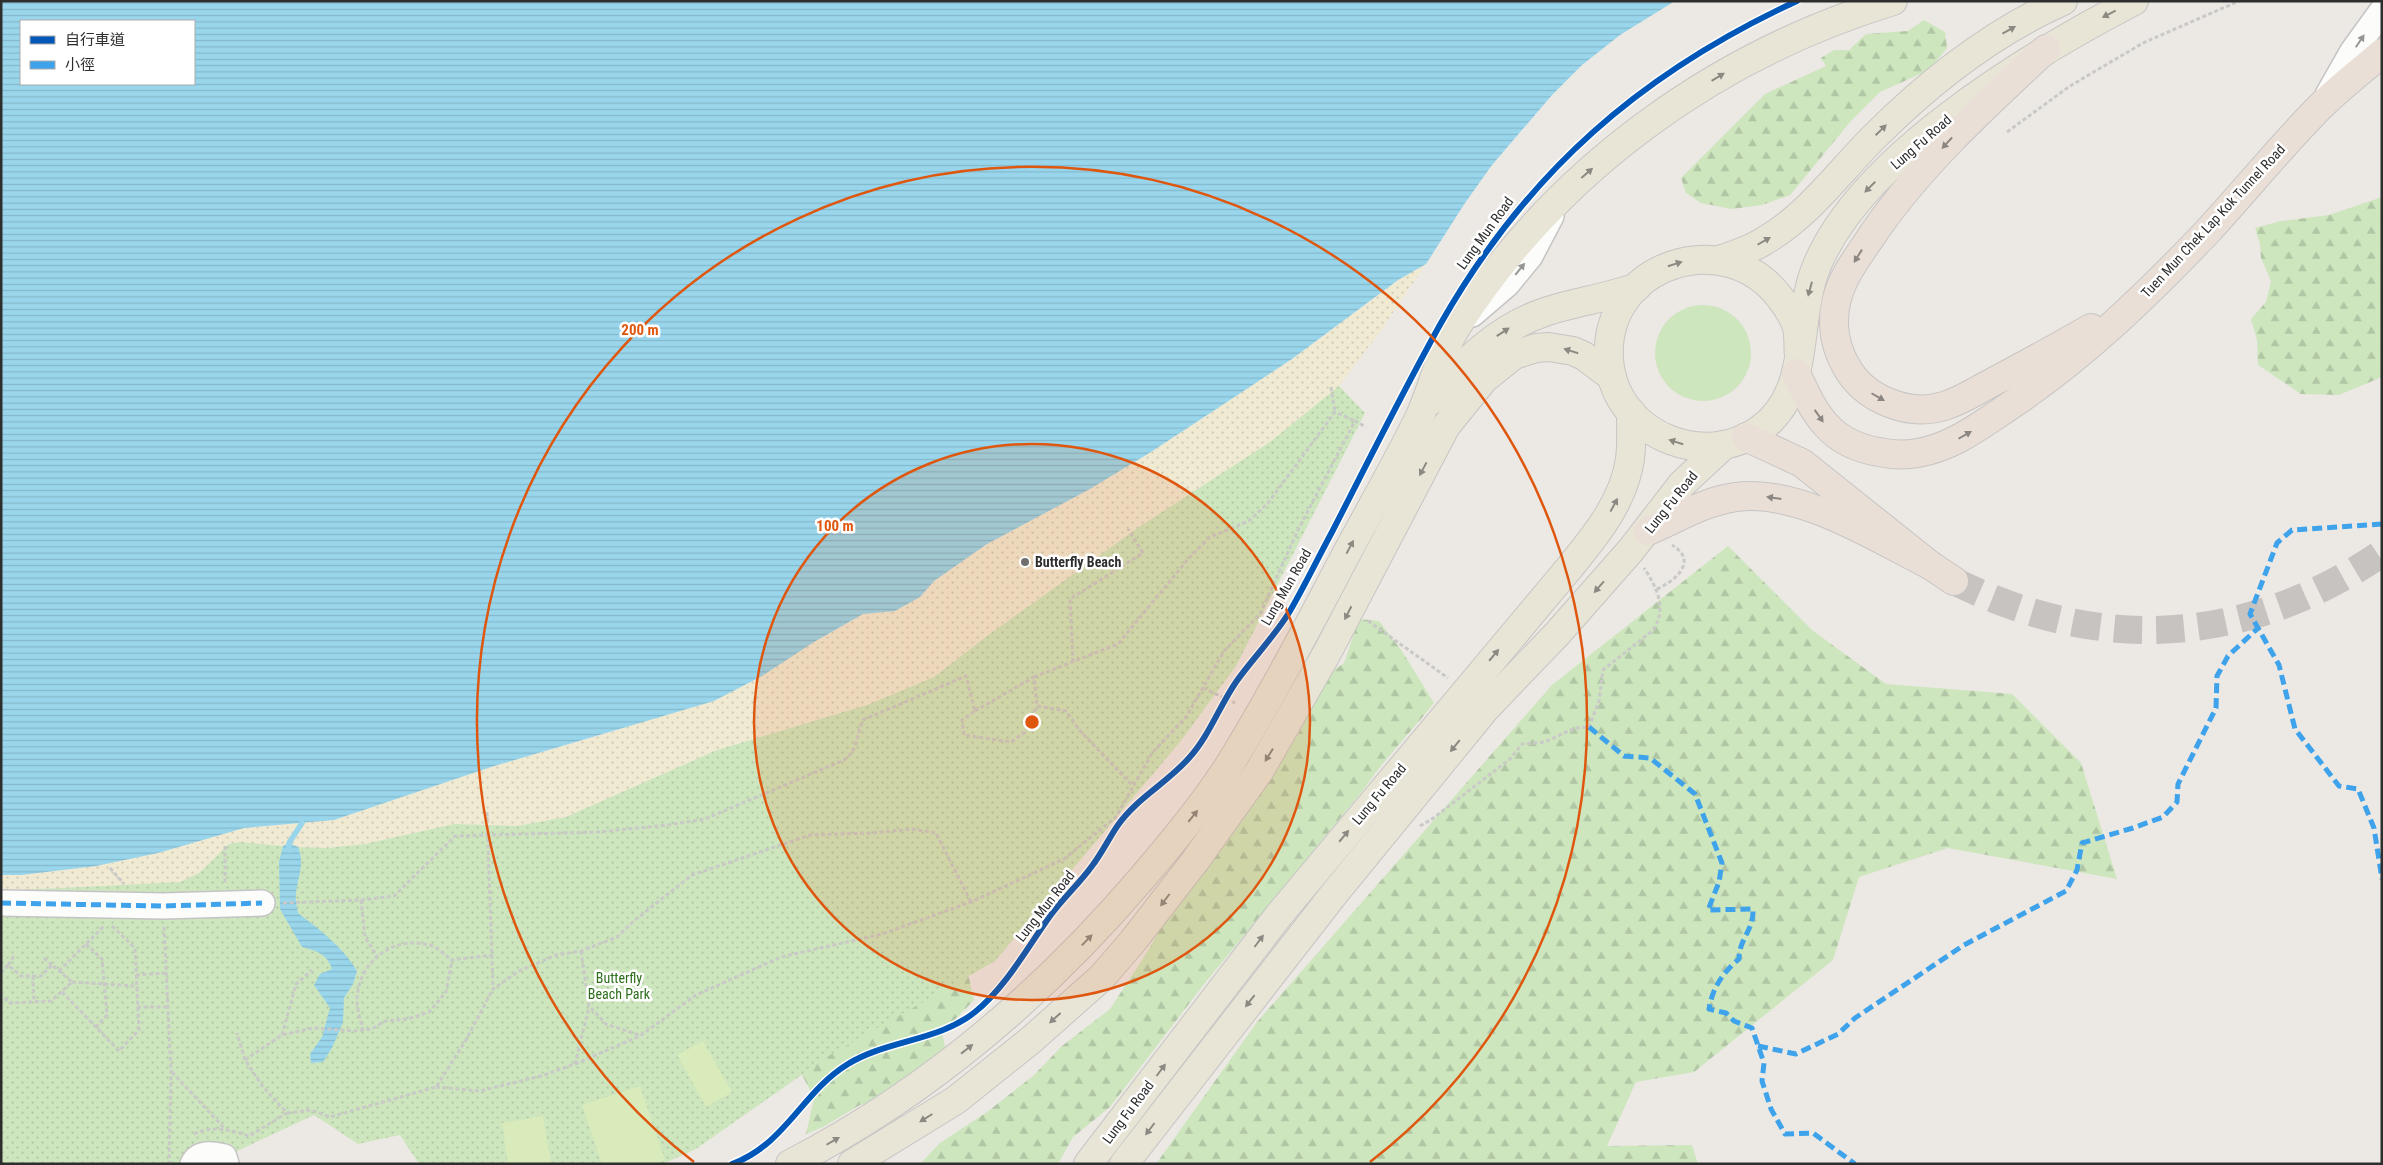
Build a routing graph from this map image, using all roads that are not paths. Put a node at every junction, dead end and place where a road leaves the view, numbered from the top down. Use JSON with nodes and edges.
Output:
{"nodes":[{"id":1,"x":1893,"y":1,"type":"edge"},
{"id":2,"x":2063,"y":1,"type":"edge"},
{"id":3,"x":2134,"y":1,"type":"edge"},
{"id":4,"x":2378,"y":15,"type":"edge"},
{"id":5,"x":2046,"y":49,"type":"junction"},
{"id":6,"x":2382,"y":54,"type":"edge"},
{"id":7,"x":2315,"y":111,"type":"junction"},
{"id":8,"x":1719,"y":260,"type":"junction"},
{"id":9,"x":1637,"y":287,"type":"junction"},
{"id":10,"x":2144,"y":296,"type":"junction"},
{"id":11,"x":1798,"y":364,"type":"junction"},
{"id":12,"x":1612,"y":377,"type":"junction"},
{"id":13,"x":1631,"y":412,"type":"junction"},
{"id":14,"x":1421,"y":414,"type":"junction"},
{"id":15,"x":1735,"y":441,"type":"junction"},
{"id":16,"x":1657,"y":537,"type":"junction"},
{"id":17,"x":1930,"y":565,"type":"junction"},
{"id":18,"x":1954,"y":581,"type":"tunnel mouth"},
{"id":19,"x":262,"y":903,"type":"road end"},
{"id":20,"x":1,"y":904,"type":"edge"},
{"id":21,"x":183,"y":1161,"type":"edge"},
{"id":22,"x":226,"y":1164,"type":"edge"},
{"id":23,"x":790,"y":1164,"type":"edge"},
{"id":24,"x":852,"y":1164,"type":"edge"},
{"id":25,"x":1088,"y":1164,"type":"edge"},
{"id":26,"x":1124,"y":1164,"type":"edge"}],
"edges":[{"from":14,"to":1,"type":"main road","one_way":true},
{"from":8,"to":2,"type":"main road","one_way":true},
{"from":3,"to":5,"type":"main road","name":"Lung Fu Road","one_way":true},
{"from":7,"to":4,"type":"street","name":"Tuen Mun Chek Lap Kok Tunnel Road","one_way":true},
{"from":5,"to":10,"type":"highway","one_way":true},
{"from":5,"to":11,"type":"main road","name":"Lung Fu Road","one_way":true},
{"from":6,"to":7,"type":"highway","name":"Tuen Mun Chek Lap Kok Tunnel Road"},
{"from":7,"to":10,"type":"highway","name":"Tuen Mun Chek Lap Kok Tunnel Road"},
{"from":9,"to":8,"type":"main road","name":"Lung Fu Road","one_way":true},
{"from":8,"to":11,"type":"main road","name":"Lung Fu Road"},
{"from":9,"to":12,"type":"main road","name":"Lung Fu Road"},
{"from":14,"to":9,"type":"main road","one_way":true},
{"from":11,"to":10,"type":"highway","name":"Tuen Mun Chek Lap Kok Tunnel Road","one_way":true},
{"from":11,"to":15,"type":"main road","name":"Lung Fu Road"},
{"from":12,"to":13,"type":"main road","name":"Lung Fu Road"},
{"from":12,"to":24,"type":"main road","name":"Lung Fu Road","one_way":true},
{"from":15,"to":13,"type":"main road","name":"Lung Fu Road","one_way":true},
{"from":25,"to":13,"type":"main road","name":"Lung Fu Road","one_way":true},
{"from":23,"to":14,"type":"main road","one_way":true},
{"from":15,"to":16,"type":"main road","name":"Lung Fu Road"},
{"from":15,"to":17,"type":"highway"},
{"from":17,"to":16,"type":"highway","one_way":true},
{"from":16,"to":26,"type":"main road","name":"Lung Fu Road","one_way":true},
{"from":17,"to":18,"type":"highway"},
{"from":19,"to":20,"type":"street"},
{"from":21,"to":22,"type":"street"}]}
